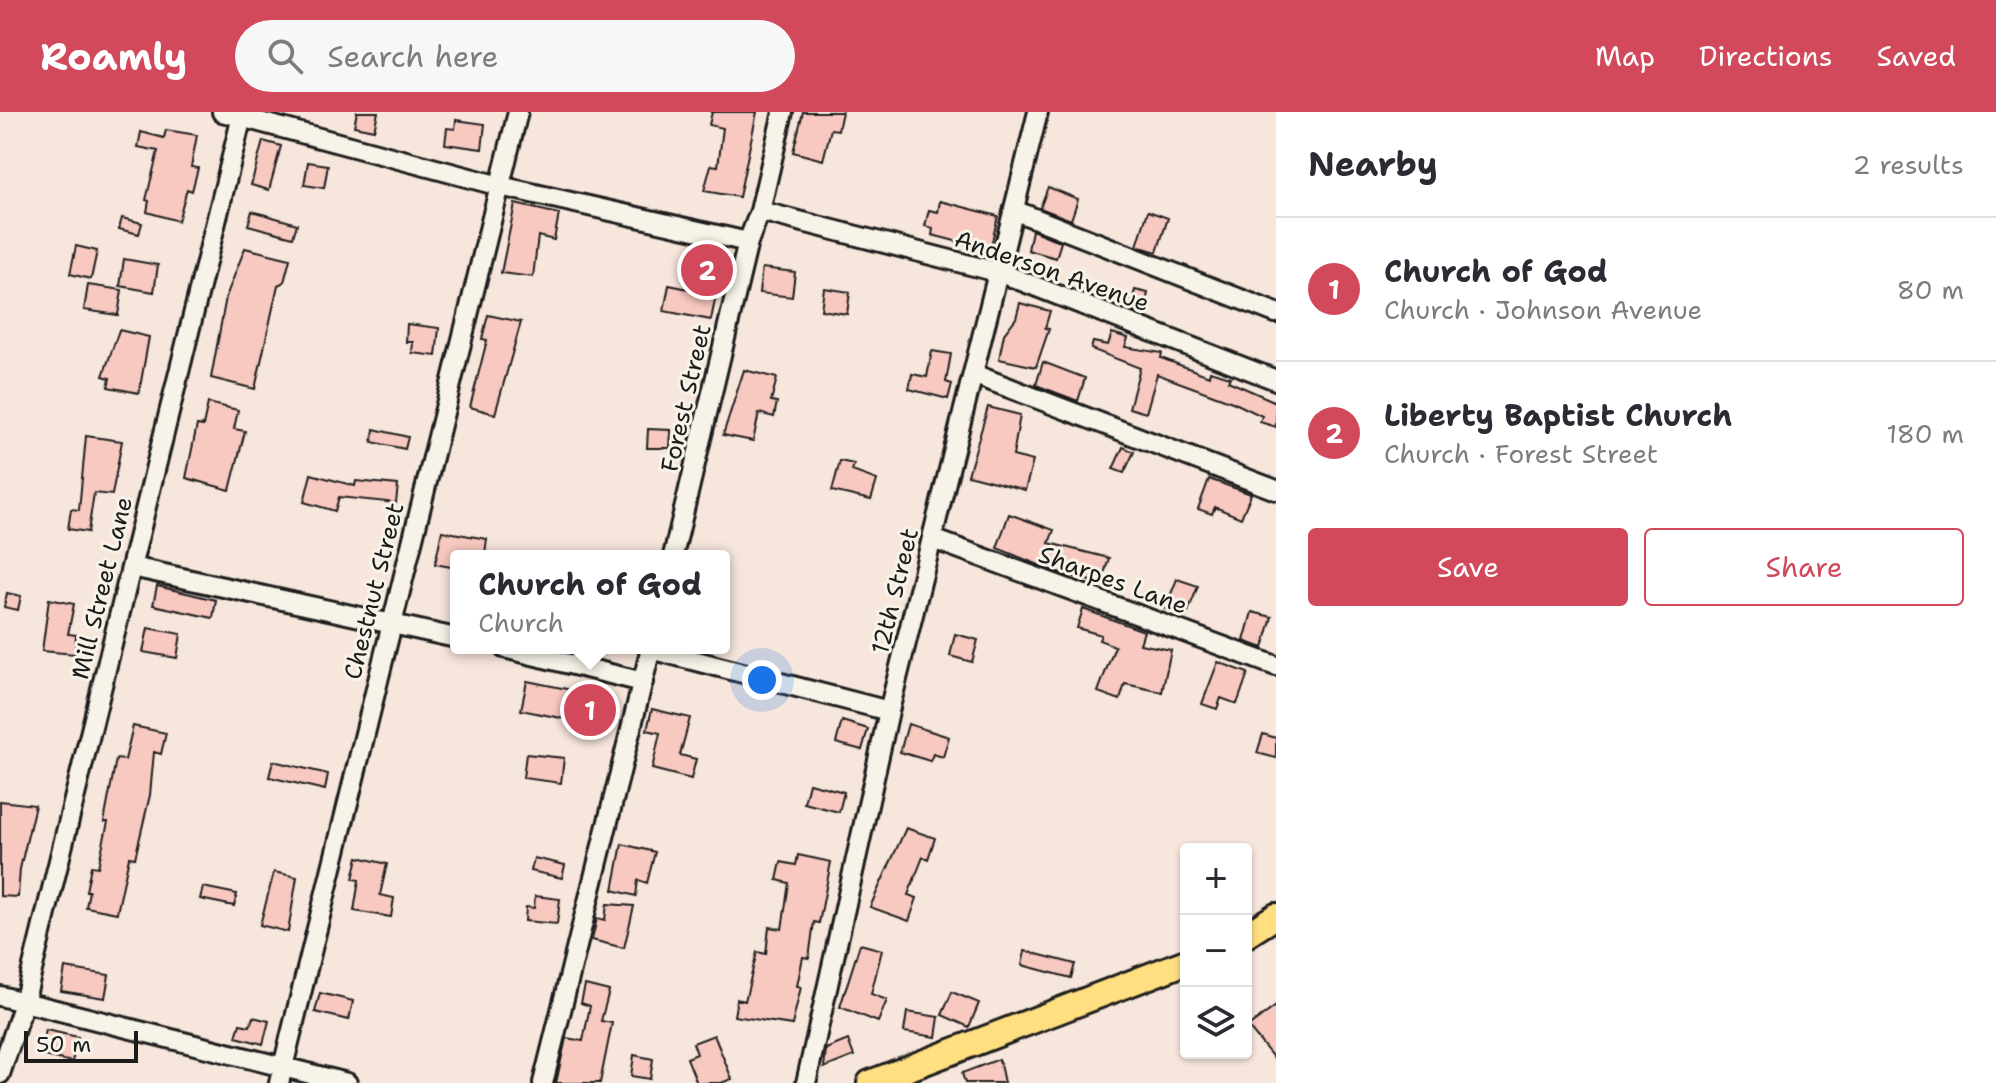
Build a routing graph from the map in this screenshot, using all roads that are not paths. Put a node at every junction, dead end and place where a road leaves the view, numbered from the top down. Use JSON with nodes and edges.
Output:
{"nodes":[{"id":1,"x":222,"y":112,"type":"edge"},
{"id":2,"x":518,"y":112,"type":"edge"},
{"id":3,"x":783,"y":112,"type":"edge"},
{"id":4,"x":1038,"y":112,"type":"edge"},
{"id":5,"x":242,"y":114,"type":"edge"},
{"id":6,"x":500,"y":186,"type":"junction"},
{"id":7,"x":760,"y":211,"type":"junction"},
{"id":8,"x":1016,"y":211,"type":"junction"},
{"id":9,"x":748,"y":242,"type":"junction"},
{"id":10,"x":1001,"y":273,"type":"junction"},
{"id":11,"x":1276,"y":313,"type":"edge"},
{"id":12,"x":973,"y":374,"type":"junction"},
{"id":13,"x":1276,"y":380,"type":"edge"},
{"id":14,"x":1276,"y":490,"type":"edge"},
{"id":15,"x":933,"y":539,"type":"junction"},
{"id":16,"x":674,"y":550,"type":"edge"},
{"id":17,"x":132,"y":567,"type":"junction"},
{"id":18,"x":391,"y":625,"type":"junction"},
{"id":19,"x":450,"y":637,"type":"edge"},
{"id":20,"x":529,"y":654,"type":"edge"},
{"id":21,"x":649,"y":654,"type":"edge"},
{"id":22,"x":673,"y":654,"type":"edge"},
{"id":23,"x":1276,"y":666,"type":"edge"},
{"id":24,"x":643,"y":682,"type":"junction"},
{"id":25,"x":889,"y":711,"type":"junction"},
{"id":26,"x":1276,"y":916,"type":"edge"},
{"id":27,"x":1252,"y":931,"type":"edge"},
{"id":28,"x":1276,"y":937,"type":"edge"},
{"id":29,"x":1252,"y":942,"type":"edge"},
{"id":30,"x":1180,"y":964,"type":"edge"},
{"id":31,"x":0,"y":996,"type":"edge"},
{"id":32,"x":24,"y":1003,"type":"junction"},
{"id":33,"x":0,"y":1074,"type":"edge"},
{"id":34,"x":281,"y":1075,"type":"edge"},
{"id":35,"x":347,"y":1083,"type":"edge"},
{"id":36,"x":543,"y":1083,"type":"edge"},
{"id":37,"x":806,"y":1083,"type":"edge"},
{"id":38,"x":870,"y":1083,"type":"edge"}],
"edges":[{"from":1,"to":5,"type":"street"},
{"from":2,"to":6,"type":"street","name":"Chestnut Street"},
{"from":3,"to":7,"type":"street","name":"Forest Street"},
{"from":4,"to":8,"type":"street","name":"12th Street"},
{"from":5,"to":6,"type":"street"},
{"from":5,"to":17,"type":"street","name":"Mill Street Lane"},
{"from":6,"to":9,"type":"street"},
{"from":6,"to":18,"type":"street","name":"Chestnut Street"},
{"from":7,"to":9,"type":"street","name":"Forest Street"},
{"from":7,"to":10,"type":"street","name":"Anderson Avenue"},
{"from":8,"to":10,"type":"street","name":"12th Street"},
{"from":8,"to":11,"type":"street"},
{"from":9,"to":16,"type":"street","name":"Forest Street"},
{"from":10,"to":12,"type":"street","name":"12th Street"},
{"from":10,"to":13,"type":"street","name":"Anderson Avenue"},
{"from":12,"to":14,"type":"street"},
{"from":12,"to":15,"type":"street","name":"12th Street"},
{"from":15,"to":23,"type":"street","name":"Sharpes Lane"},
{"from":15,"to":25,"type":"street","name":"12th Street"},
{"from":17,"to":18,"type":"street"},
{"from":17,"to":32,"type":"street","name":"Mill Street Lane"},
{"from":18,"to":19,"type":"street"},
{"from":18,"to":34,"type":"street","name":"Chestnut Street"},
{"from":20,"to":24,"type":"street"},
{"from":21,"to":24,"type":"street"},
{"from":22,"to":25,"type":"street"},
{"from":24,"to":36,"type":"street"},
{"from":25,"to":37,"type":"street","name":"12th Street"},
{"from":26,"to":27,"type":"main road"},
{"from":28,"to":29,"type":"main road"},
{"from":30,"to":38,"type":"main road"},
{"from":31,"to":32,"type":"street"},
{"from":32,"to":33,"type":"street","name":"Mill Street Lane"},
{"from":32,"to":34,"type":"street"},
{"from":34,"to":35,"type":"street"}]}
